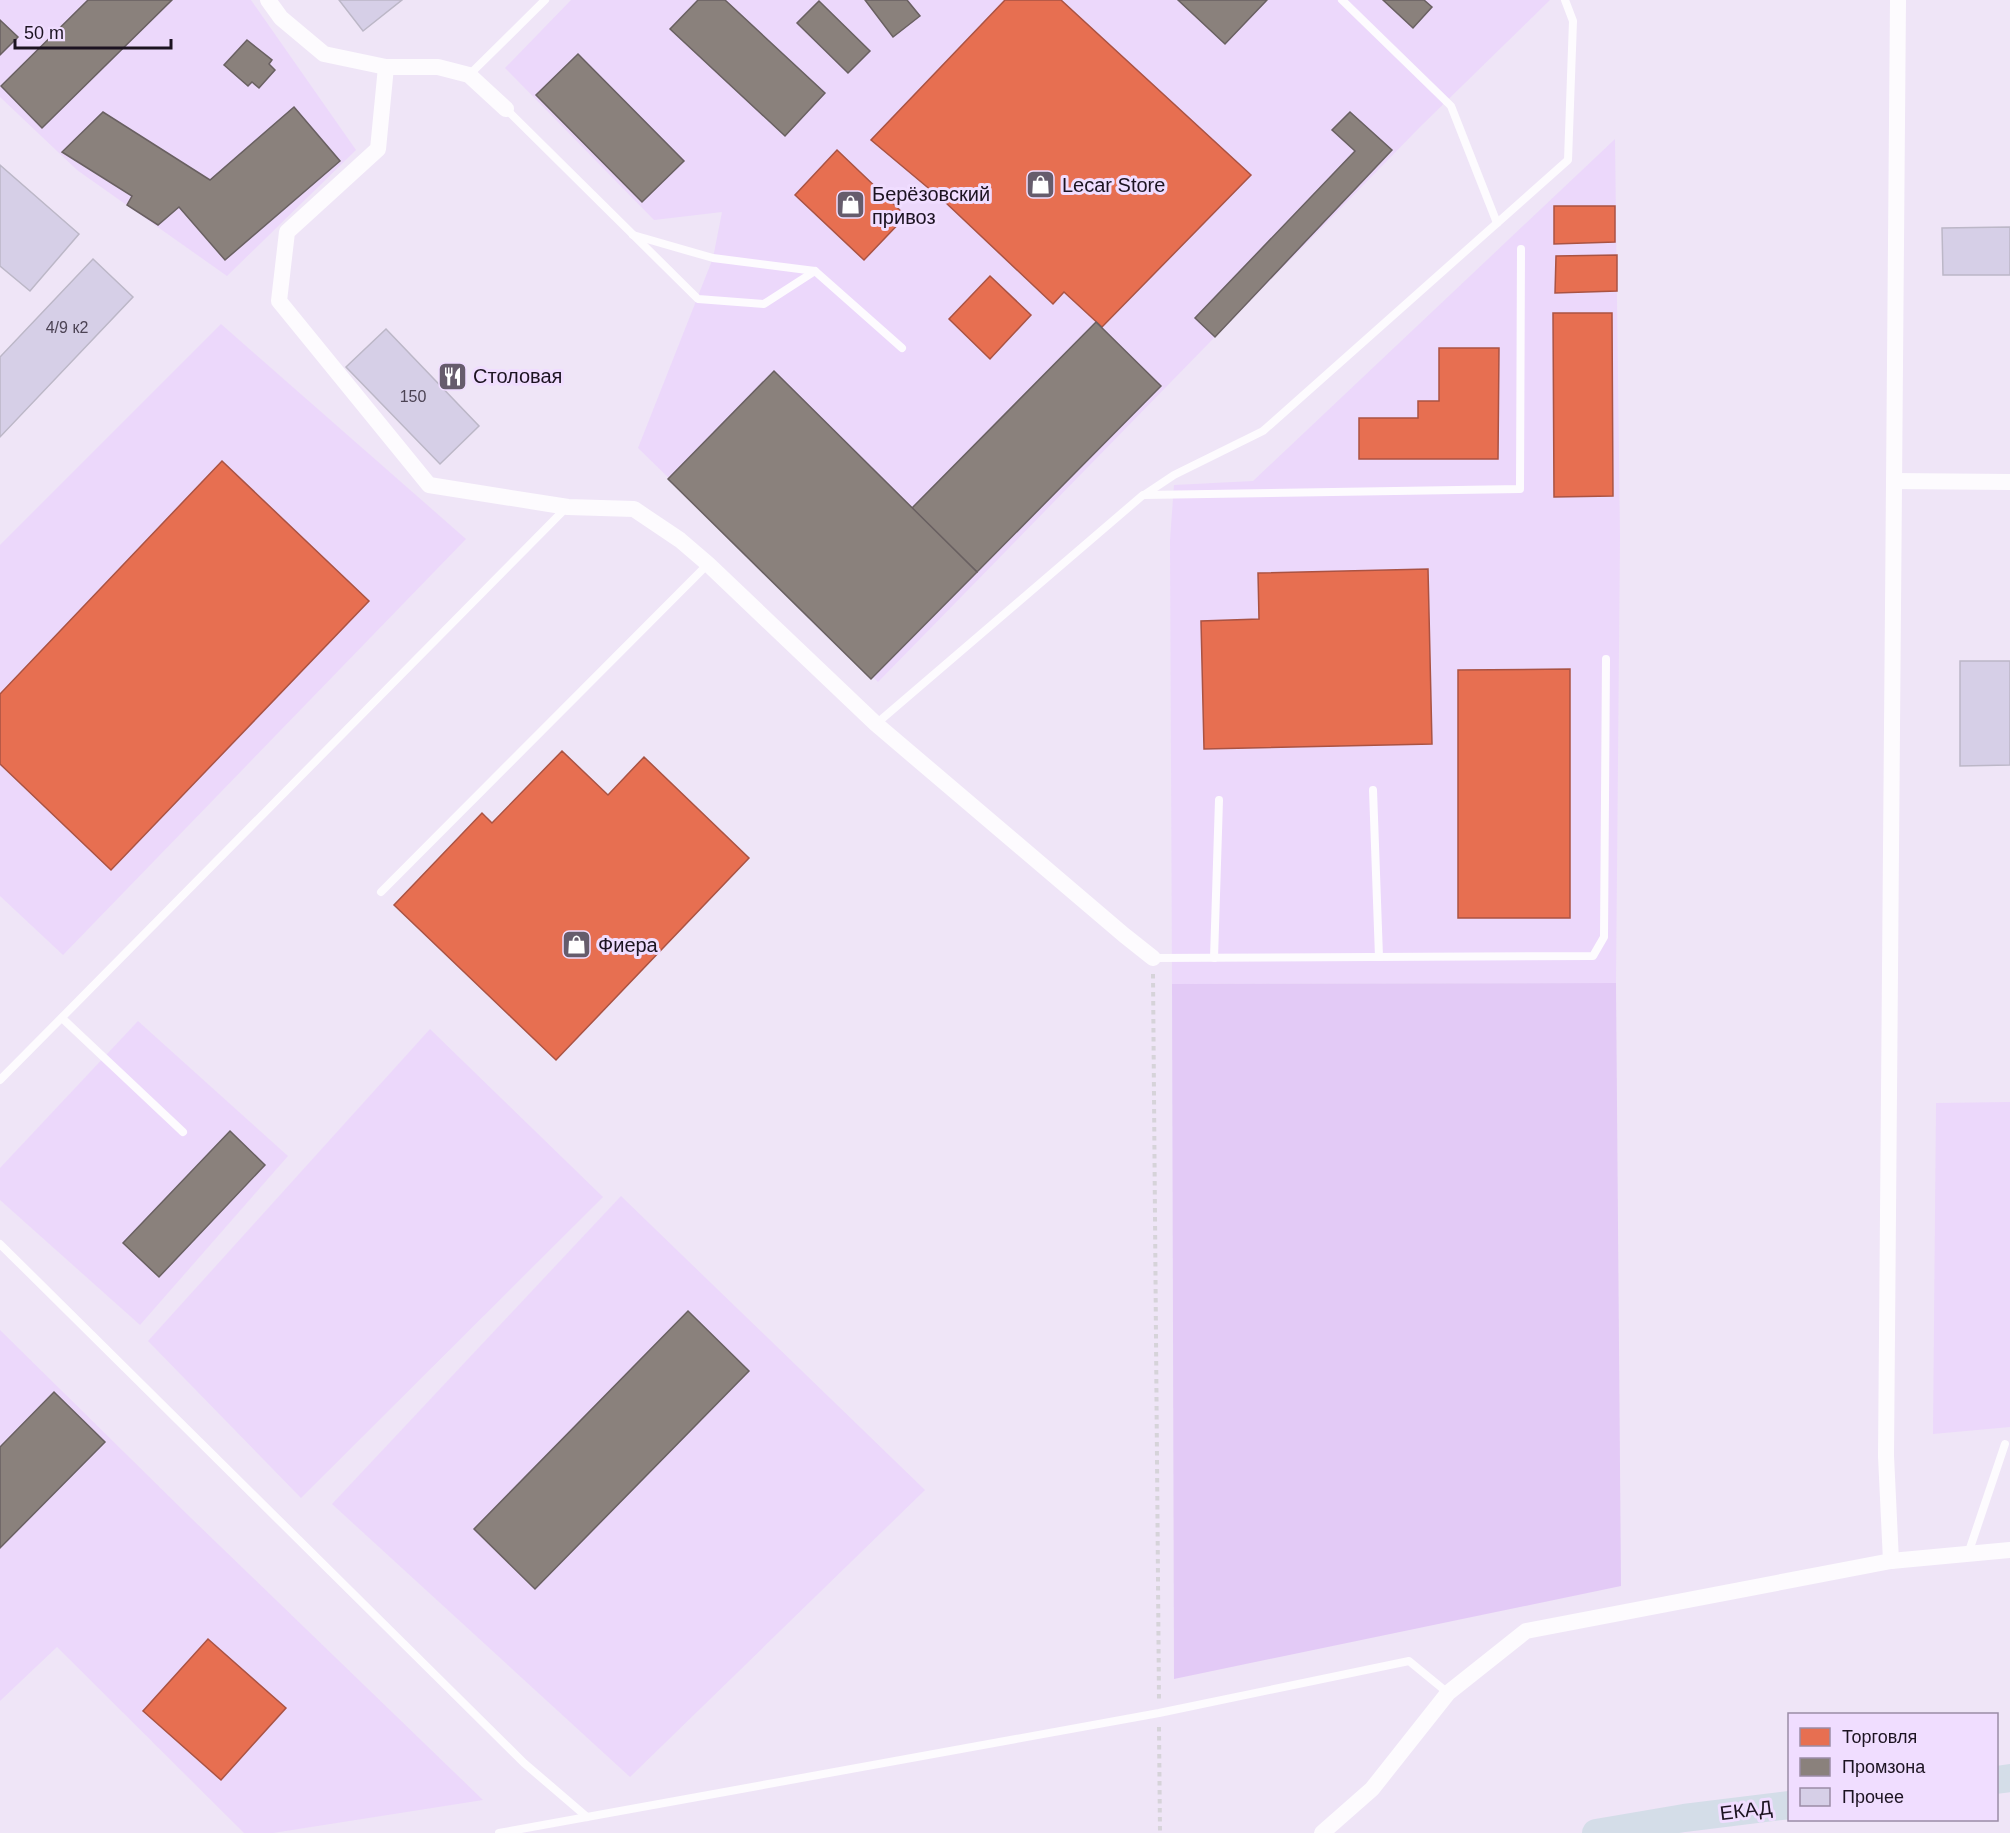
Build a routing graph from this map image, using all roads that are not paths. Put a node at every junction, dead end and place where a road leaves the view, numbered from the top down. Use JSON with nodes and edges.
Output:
{"nodes":[{"id":1,"x":268,"y":0,"type":"edge"},
{"id":2,"x":545,"y":0,"type":"edge"},
{"id":3,"x":1342,"y":0,"type":"edge"},
{"id":4,"x":1565,"y":0,"type":"edge"},
{"id":5,"x":1898,"y":0,"type":"edge"},
{"id":6,"x":386,"y":67,"type":"junction"},
{"id":7,"x":469,"y":75,"type":"junction"},
{"id":8,"x":506,"y":109,"type":"joint"},
{"id":9,"x":1497,"y":223,"type":"junction"},
{"id":10,"x":632,"y":235,"type":"junction"},
{"id":11,"x":1521,"y":249,"type":"dead end"},
{"id":12,"x":815,"y":271,"type":"junction"},
{"id":13,"x":902,"y":348,"type":"dead end"},
{"id":14,"x":1894,"y":481,"type":"junction"},
{"id":15,"x":2010,"y":483,"type":"edge"},
{"id":16,"x":1143,"y":495,"type":"junction"},
{"id":17,"x":568,"y":507,"type":"junction"},
{"id":18,"x":708,"y":564,"type":"junction"},
{"id":19,"x":1606,"y":659,"type":"dead end"},
{"id":20,"x":876,"y":724,"type":"junction"},
{"id":21,"x":1373,"y":790,"type":"dead end"},
{"id":22,"x":1219,"y":800,"type":"dead end"},
{"id":23,"x":381,"y":892,"type":"dead end"},
{"id":24,"x":1379,"y":957,"type":"junction"},
{"id":25,"x":1153,"y":958,"type":"joint"},
{"id":26,"x":1214,"y":958,"type":"junction"},
{"id":27,"x":62,"y":1018,"type":"junction"},
{"id":28,"x":0,"y":1080,"type":"edge"},
{"id":29,"x":183,"y":1132,"type":"dead end"},
{"id":30,"x":0,"y":1244,"type":"edge"},
{"id":31,"x":2005,"y":1444,"type":"dead end"},
{"id":32,"x":2010,"y":1550,"type":"edge"},
{"id":33,"x":1968,"y":1554,"type":"junction"},
{"id":34,"x":1891,"y":1561,"type":"junction"},
{"id":35,"x":1448,"y":1693,"type":"junction"},
{"id":36,"x":1788,"y":1805,"type":"edge"},
{"id":37,"x":587,"y":1817,"type":"junction"},
{"id":38,"x":1606,"y":1832,"type":"edge"},
{"id":39,"x":499,"y":1833,"type":"edge"},
{"id":40,"x":1322,"y":1833,"type":"edge"}],
"edges":[{"from":1,"to":6,"type":"street"},
{"from":2,"to":7,"type":"lane"},
{"from":3,"to":9,"type":"lane"},
{"from":4,"to":9,"type":"lane"},
{"from":5,"to":14,"type":"street"},
{"from":6,"to":7,"type":"street"},
{"from":6,"to":17,"type":"street"},
{"from":7,"to":8,"type":"street"},
{"from":8,"to":10,"type":"lane"},
{"from":9,"to":16,"type":"lane"},
{"from":10,"to":12,"type":"lane"},
{"from":10,"to":12,"type":"lane"},
{"from":11,"to":16,"type":"lane"},
{"from":12,"to":13,"type":"lane"},
{"from":14,"to":15,"type":"street"},
{"from":14,"to":34,"type":"street"},
{"from":16,"to":20,"type":"lane"},
{"from":17,"to":18,"type":"street"},
{"from":17,"to":27,"type":"lane"},
{"from":18,"to":20,"type":"street"},
{"from":18,"to":23,"type":"lane"},
{"from":19,"to":24,"type":"lane"},
{"from":20,"to":25,"type":"street"},
{"from":21,"to":24,"type":"lane"},
{"from":22,"to":26,"type":"lane"},
{"from":24,"to":26,"type":"lane"},
{"from":25,"to":26,"type":"lane"},
{"from":27,"to":28,"type":"lane"},
{"from":27,"to":29,"type":"lane"},
{"from":30,"to":37,"type":"lane"},
{"from":31,"to":33,"type":"lane"},
{"from":32,"to":33,"type":"street"},
{"from":33,"to":34,"type":"street"},
{"from":34,"to":35,"type":"street"},
{"from":35,"to":37,"type":"lane"},
{"from":35,"to":40,"type":"street"},
{"from":36,"to":38,"type":"highway","name":"ЕКАД"},
{"from":37,"to":39,"type":"lane"}]}
